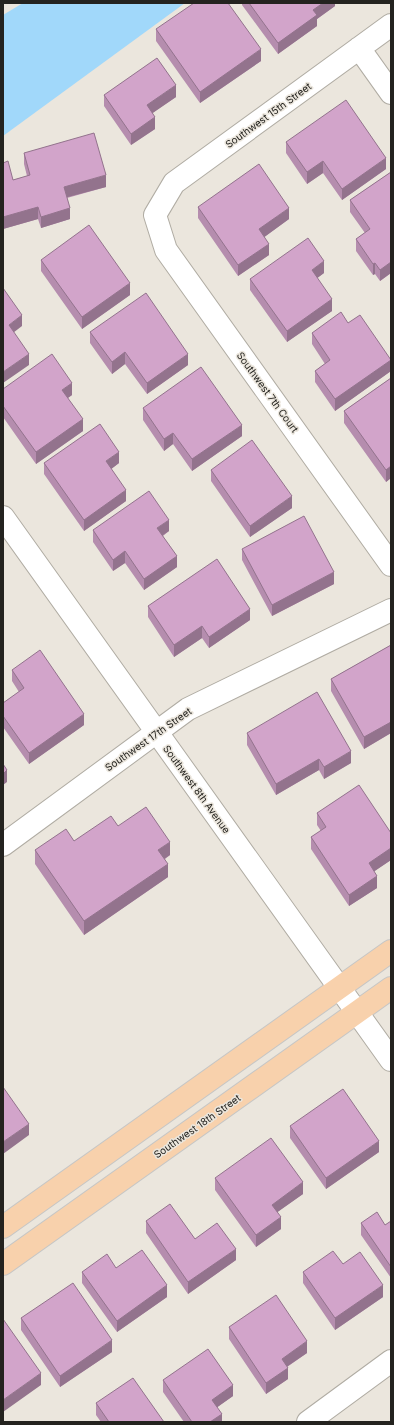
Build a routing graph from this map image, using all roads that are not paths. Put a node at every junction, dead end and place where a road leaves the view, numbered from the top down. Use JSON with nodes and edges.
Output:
{"nodes":[{"id":1,"x":391,"y":25,"type":"edge"},
{"id":2,"x":359,"y":48,"type":"junction"},
{"id":3,"x":391,"y":93,"type":"edge"},
{"id":4,"x":155,"y":215,"type":"joint"},
{"id":5,"x":3,"y":517,"type":"edge"},
{"id":6,"x":391,"y":565,"type":"edge"},
{"id":7,"x":391,"y":610,"type":"edge"},
{"id":8,"x":155,"y":731,"type":"junction"},
{"id":9,"x":3,"y":845,"type":"edge"},
{"id":10,"x":391,"y":951,"type":"edge"},
{"id":11,"x":340,"y":987,"type":"junction"},
{"id":12,"x":391,"y":988,"type":"edge"},
{"id":13,"x":357,"y":1012,"type":"junction"},
{"id":14,"x":391,"y":1060,"type":"edge"},
{"id":15,"x":3,"y":1227,"type":"edge"},
{"id":16,"x":3,"y":1264,"type":"edge"},
{"id":17,"x":391,"y":1361,"type":"edge"},
{"id":18,"x":308,"y":1422,"type":"edge"}],
"edges":[{"from":1,"to":2,"type":"street","name":"Southwest 15th Street"},
{"from":2,"to":3,"type":"street"},
{"from":2,"to":4,"type":"street","name":"Southwest 15th Street"},
{"from":4,"to":6,"type":"street","name":"Southwest 7th Court"},
{"from":5,"to":8,"type":"street","name":"Southwest 8th Avenue"},
{"from":7,"to":8,"type":"street","name":"Southwest 17th Street"},
{"from":8,"to":9,"type":"street","name":"Southwest 17th Street"},
{"from":8,"to":11,"type":"street","name":"Southwest 8th Avenue"},
{"from":10,"to":11,"type":"main road"},
{"from":11,"to":13,"type":"street","name":"Southwest 8th Avenue"},
{"from":11,"to":15,"type":"main road"},
{"from":12,"to":13,"type":"main road","name":"Southwest 18th Street"},
{"from":13,"to":14,"type":"street","name":"Southwest 8th Avenue"},
{"from":13,"to":16,"type":"main road","name":"Southwest 18th Street"},
{"from":17,"to":18,"type":"street"}]}
